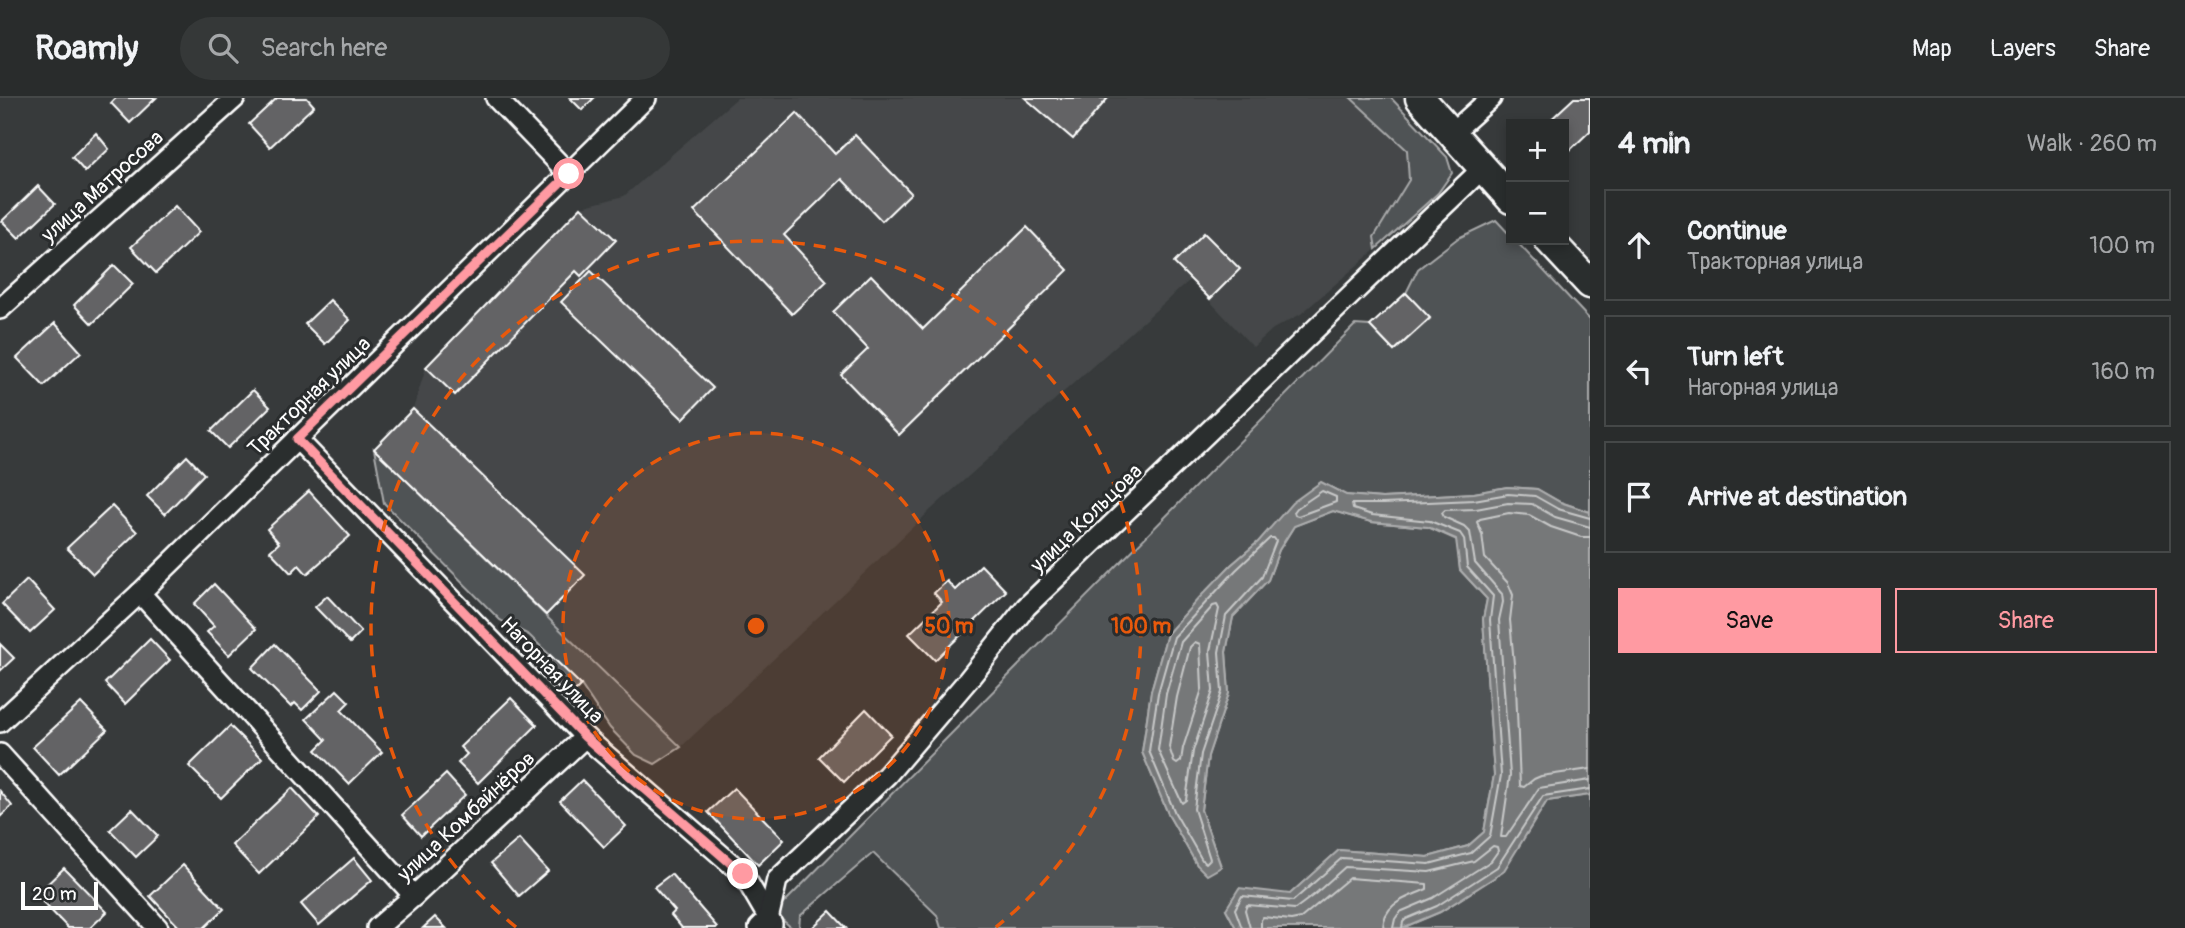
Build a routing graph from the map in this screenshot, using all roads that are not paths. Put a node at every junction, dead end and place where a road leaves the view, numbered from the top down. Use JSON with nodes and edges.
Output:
{"nodes":[{"id":1,"x":235,"y":98,"type":"edge"},
{"id":2,"x":496,"y":98,"type":"edge"},
{"id":3,"x":646,"y":98,"type":"edge"},
{"id":4,"x":1420,"y":98,"type":"edge"},
{"id":5,"x":1491,"y":98,"type":"edge"},
{"id":6,"x":1452,"y":133,"type":"junction"},
{"id":7,"x":1483,"y":168,"type":"junction"},
{"id":8,"x":569,"y":174,"type":"junction"},
{"id":9,"x":1506,"y":193,"type":"edge"},
{"id":10,"x":1554,"y":245,"type":"edge"},
{"id":11,"x":1590,"y":284,"type":"edge"},
{"id":12,"x":0,"y":309,"type":"edge"},
{"id":13,"x":297,"y":439,"type":"junction"},
{"id":14,"x":140,"y":593,"type":"junction"},
{"id":15,"x":0,"y":722,"type":"edge"},
{"id":16,"x":585,"y":737,"type":"junction"},
{"id":17,"x":0,"y":754,"type":"edge"},
{"id":18,"x":414,"y":896,"type":"junction"},
{"id":19,"x":767,"y":925,"type":"edge"},
{"id":20,"x":158,"y":928,"type":"edge"},
{"id":21,"x":377,"y":928,"type":"edge"}],
"edges":[{"from":1,"to":12,"type":"street","name":"улица Матросова"},
{"from":2,"to":8,"type":"street"},
{"from":3,"to":8,"type":"street","name":"Тракторная улица"},
{"from":4,"to":6,"type":"street"},
{"from":5,"to":6,"type":"street"},
{"from":6,"to":7,"type":"street"},
{"from":7,"to":9,"type":"street"},
{"from":7,"to":19,"type":"street","name":"улица Кольцова"},
{"from":8,"to":13,"type":"street","name":"Тракторная улица"},
{"from":10,"to":11,"type":"street"},
{"from":13,"to":14,"type":"street","name":"Тракторная улица"},
{"from":13,"to":16,"type":"street","name":"Нагорная улица"},
{"from":14,"to":15,"type":"street","name":"Тракторная улица"},
{"from":14,"to":18,"type":"street"},
{"from":16,"to":18,"type":"street","name":"улица Комбайнёров"},
{"from":16,"to":19,"type":"street","name":"Нагорная улица"},
{"from":17,"to":20,"type":"street"},
{"from":18,"to":21,"type":"street","name":"улица Комбайнёров"}]}
